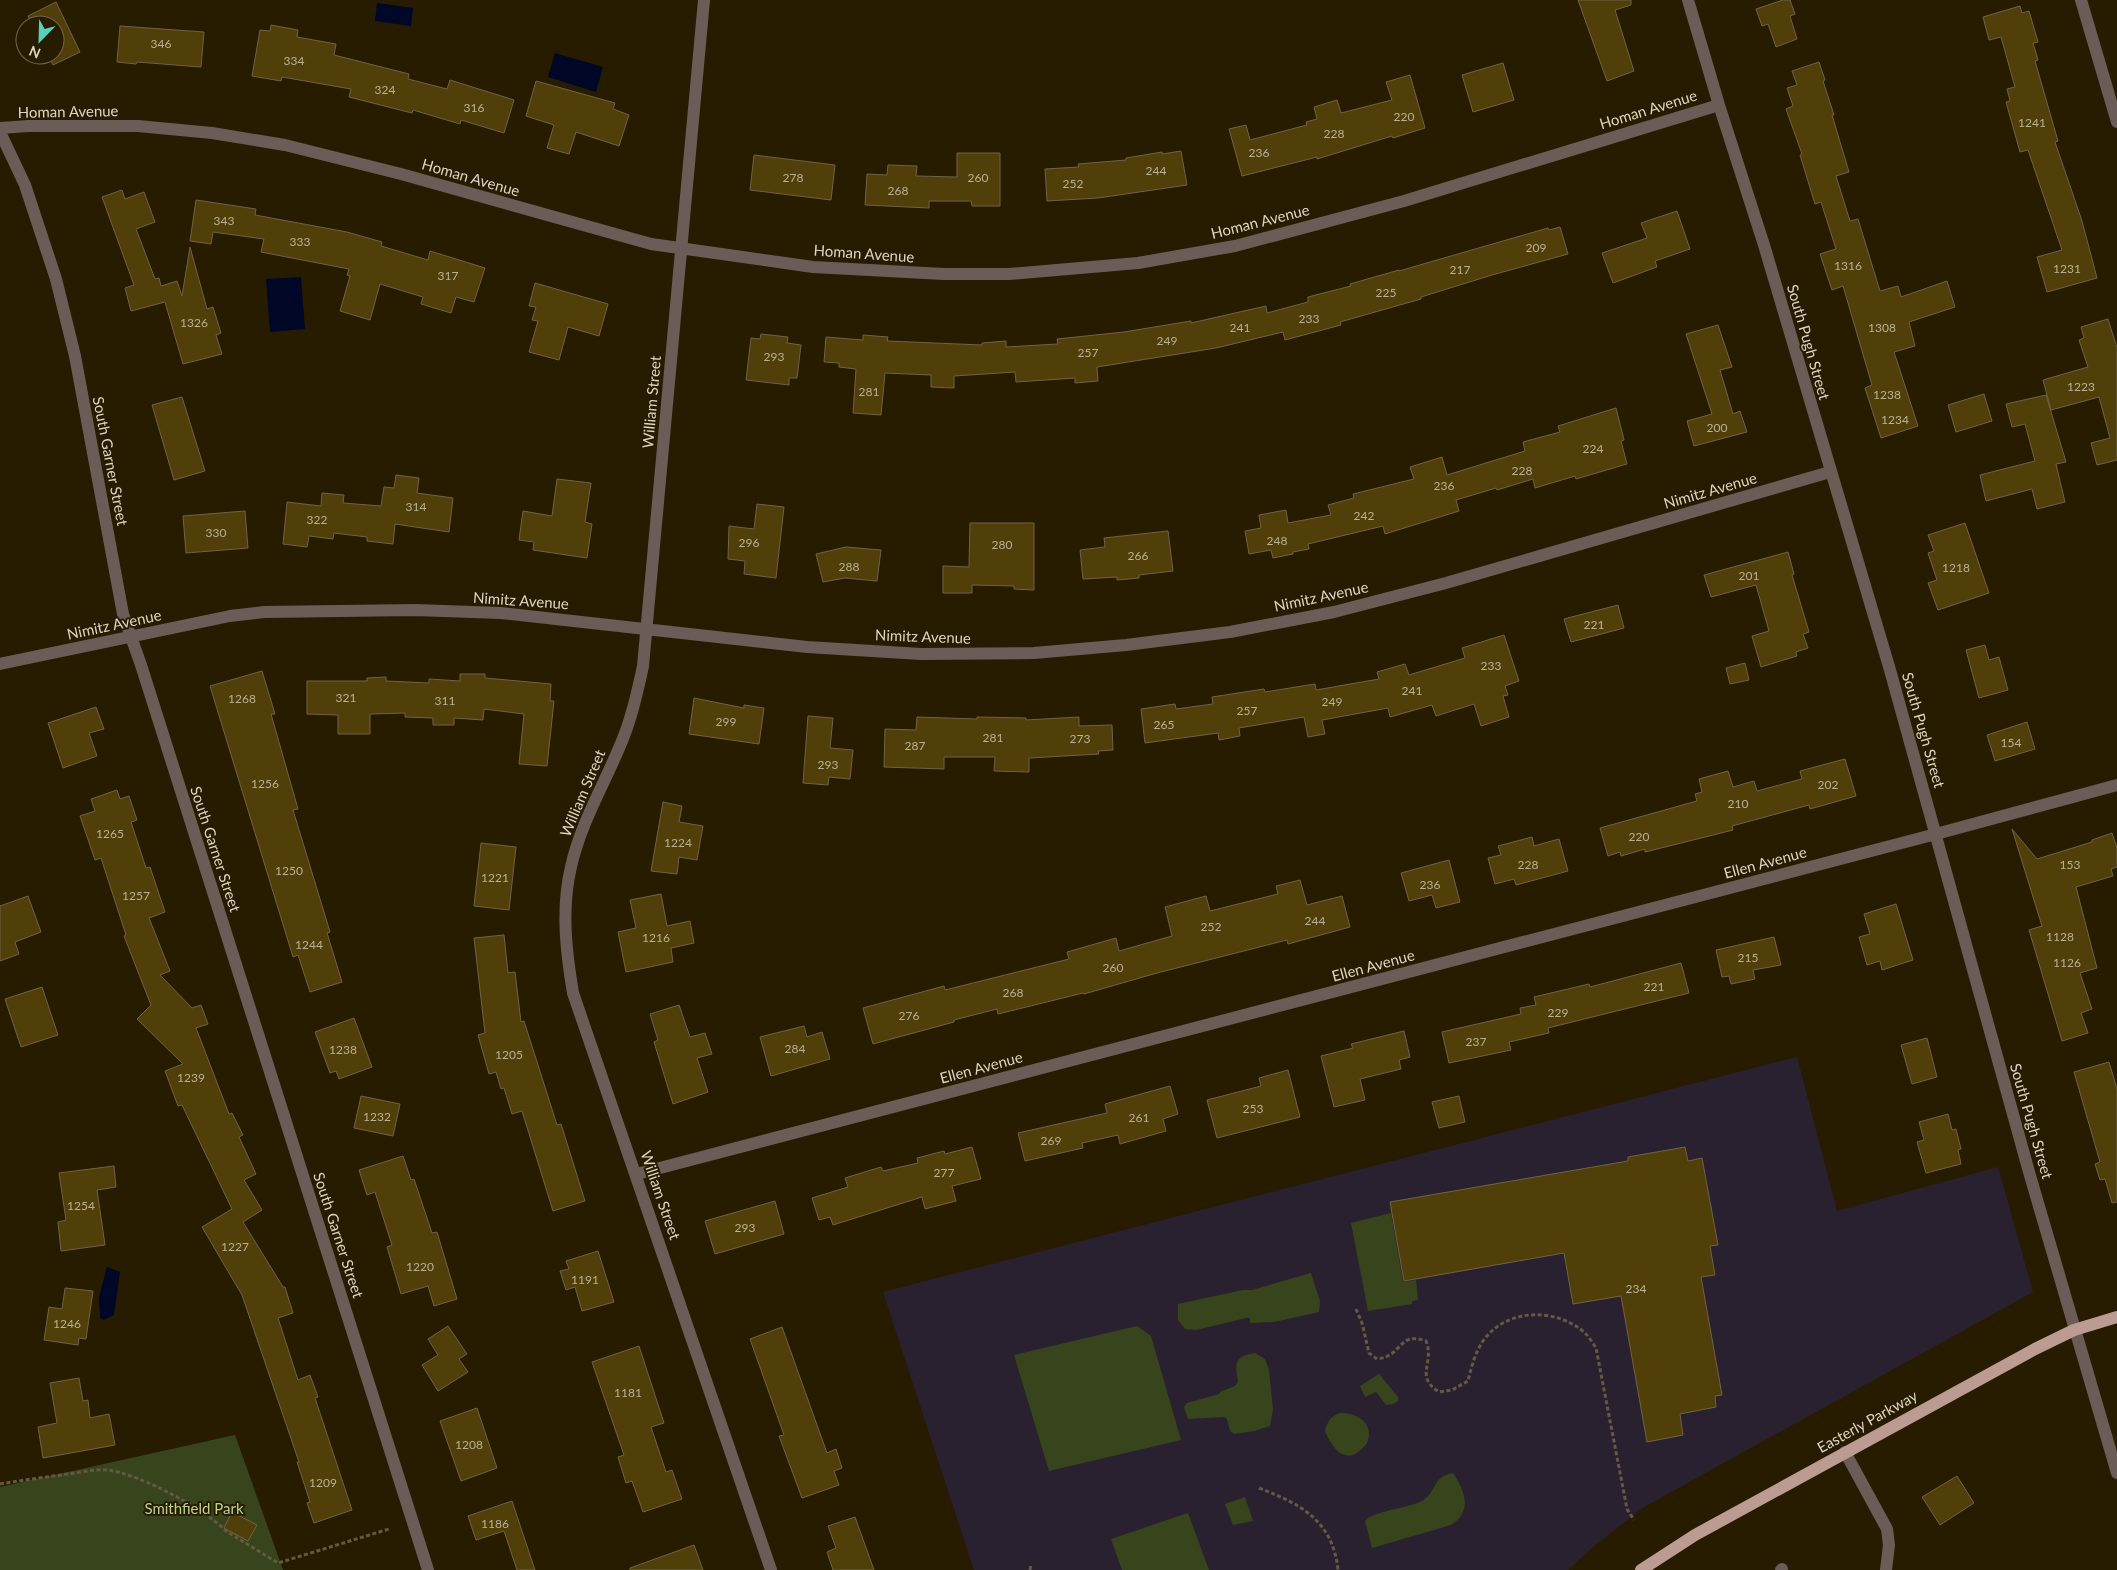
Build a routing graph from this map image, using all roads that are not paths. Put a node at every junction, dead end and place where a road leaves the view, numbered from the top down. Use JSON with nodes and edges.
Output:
{"nodes":[{"id":1,"x":704,"y":0,"type":"edge"},
{"id":2,"x":1688,"y":0,"type":"edge"},
{"id":3,"x":2081,"y":0,"type":"edge"},
{"id":4,"x":1719,"y":105,"type":"junction"},
{"id":5,"x":2117,"y":122,"type":"edge"},
{"id":6,"x":0,"y":130,"type":"edge"},
{"id":7,"x":682,"y":248,"type":"junction"},
{"id":8,"x":1830,"y":472,"type":"junction"},
{"id":9,"x":647,"y":628,"type":"junction"},
{"id":10,"x":132,"y":638,"type":"junction"},
{"id":11,"x":0,"y":664,"type":"edge"},
{"id":12,"x":2117,"y":785,"type":"edge"},
{"id":13,"x":1936,"y":834,"type":"junction"},
{"id":14,"x":637,"y":1174,"type":"junction"},
{"id":15,"x":2117,"y":1317,"type":"edge"},
{"id":16,"x":2074,"y":1330,"type":"junction"},
{"id":17,"x":1844,"y":1452,"type":"junction"},
{"id":18,"x":2117,"y":1473,"type":"edge"},
{"id":19,"x":428,"y":1570,"type":"edge"},
{"id":20,"x":771,"y":1570,"type":"edge"},
{"id":21,"x":1641,"y":1570,"type":"edge"},
{"id":22,"x":1886,"y":1570,"type":"edge"}],
"edges":[{"from":1,"to":7,"type":"street","name":"William Street"},
{"from":2,"to":4,"type":"street","name":"South Pugh Street"},
{"from":3,"to":5,"type":"street"},
{"from":4,"to":7,"type":"street","name":"Homan Avenue"},
{"from":4,"to":8,"type":"street","name":"South Pugh Street"},
{"from":6,"to":7,"type":"street","name":"Homan Avenue"},
{"from":6,"to":10,"type":"street","name":"South Garner Street"},
{"from":7,"to":9,"type":"street","name":"William Street"},
{"from":8,"to":9,"type":"street","name":"Nimitz Avenue"},
{"from":8,"to":13,"type":"street","name":"South Pugh Street"},
{"from":9,"to":10,"type":"street","name":"Nimitz Avenue"},
{"from":9,"to":14,"type":"street","name":"William Street"},
{"from":10,"to":11,"type":"street","name":"Nimitz Avenue"},
{"from":10,"to":19,"type":"street","name":"South Garner Street"},
{"from":12,"to":13,"type":"street","name":"Ellen Avenue"},
{"from":13,"to":14,"type":"street","name":"Ellen Avenue"},
{"from":13,"to":16,"type":"street","name":"South Pugh Street"},
{"from":14,"to":20,"type":"street","name":"William Street"},
{"from":15,"to":16,"type":"main road","name":"Easterly Parkway"},
{"from":16,"to":17,"type":"main road","name":"Easterly Parkway"},
{"from":16,"to":18,"type":"street","name":"South Pugh Street"},
{"from":17,"to":21,"type":"main road","name":"Easterly Parkway"},
{"from":17,"to":22,"type":"street"}]}
